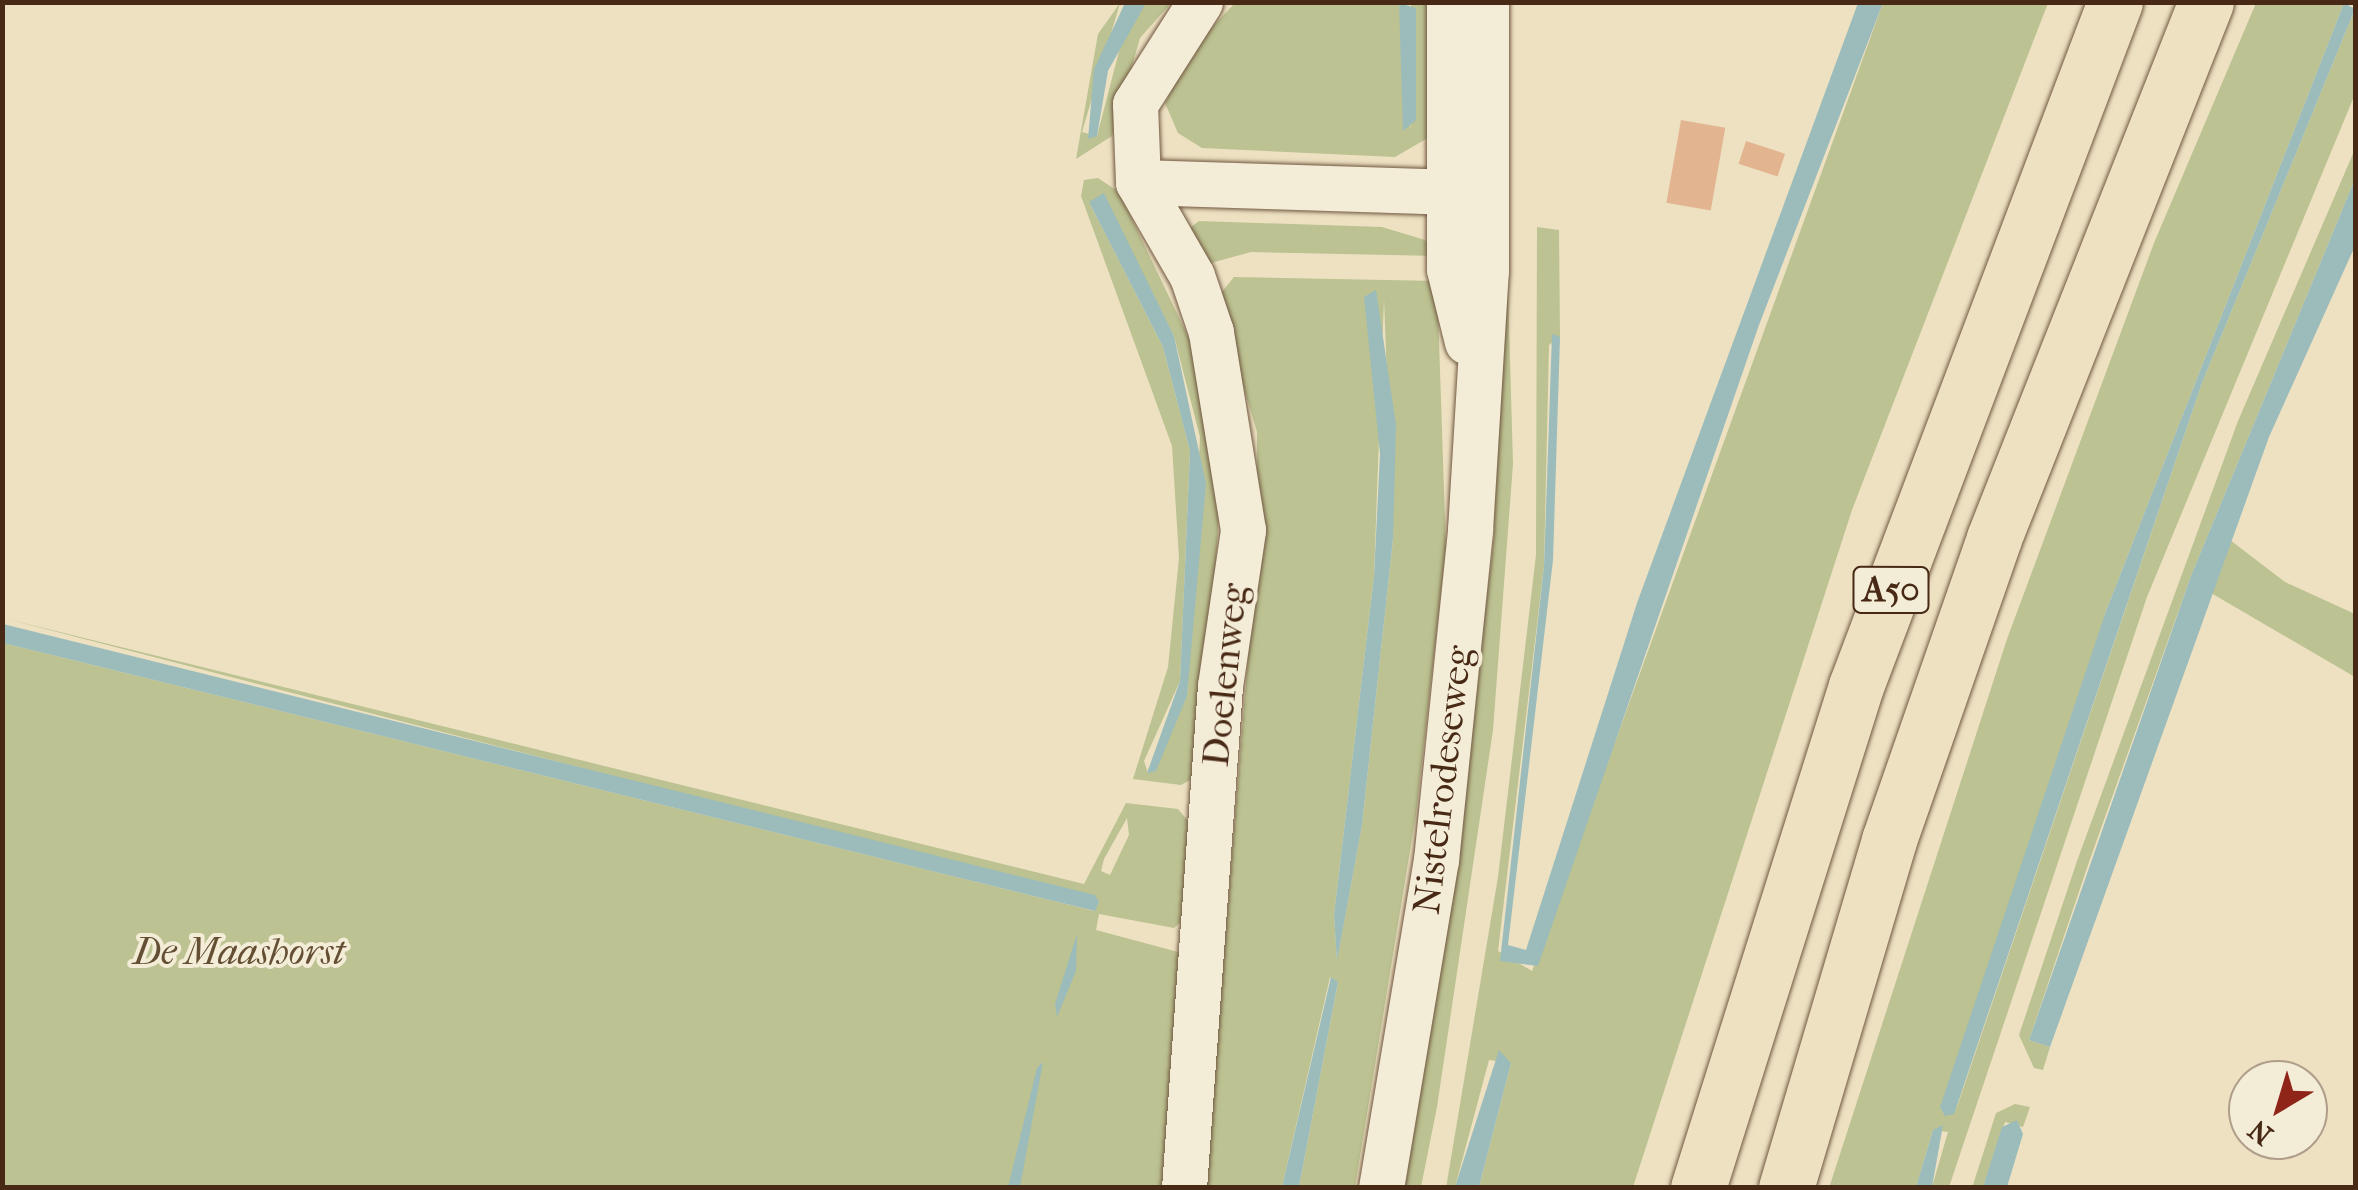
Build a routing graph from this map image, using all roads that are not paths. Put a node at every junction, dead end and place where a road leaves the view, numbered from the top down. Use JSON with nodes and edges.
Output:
{"nodes":[{"id":1,"x":1200,"y":2,"type":"edge"},
{"id":2,"x":1449,"y":2,"type":"edge"},
{"id":3,"x":1486,"y":2,"type":"edge"},
{"id":4,"x":2115,"y":2,"type":"edge"},
{"id":5,"x":2206,"y":2,"type":"edge"},
{"id":6,"x":1138,"y":182,"type":"junction"},
{"id":7,"x":1467,"y":192,"type":"junction"},
{"id":8,"x":1184,"y":1188,"type":"edge"},
{"id":9,"x":1381,"y":1188,"type":"edge"},
{"id":10,"x":1698,"y":1188,"type":"edge"},
{"id":11,"x":1786,"y":1188,"type":"edge"}],
"edges":[{"from":1,"to":6,"type":"street","name":"Doelenweg"},
{"from":2,"to":7,"type":"street","name":"Nistelrodeseweg"},
{"from":3,"to":7,"type":"street","name":"Nistelrodeseweg"},
{"from":4,"to":10,"type":"highway","number":"A50"},
{"from":5,"to":11,"type":"highway","number":"A50"},
{"from":6,"to":7,"type":"street"},
{"from":6,"to":8,"type":"street","name":"Doelenweg"},
{"from":7,"to":9,"type":"street","name":"Nistelrodeseweg"}]}
